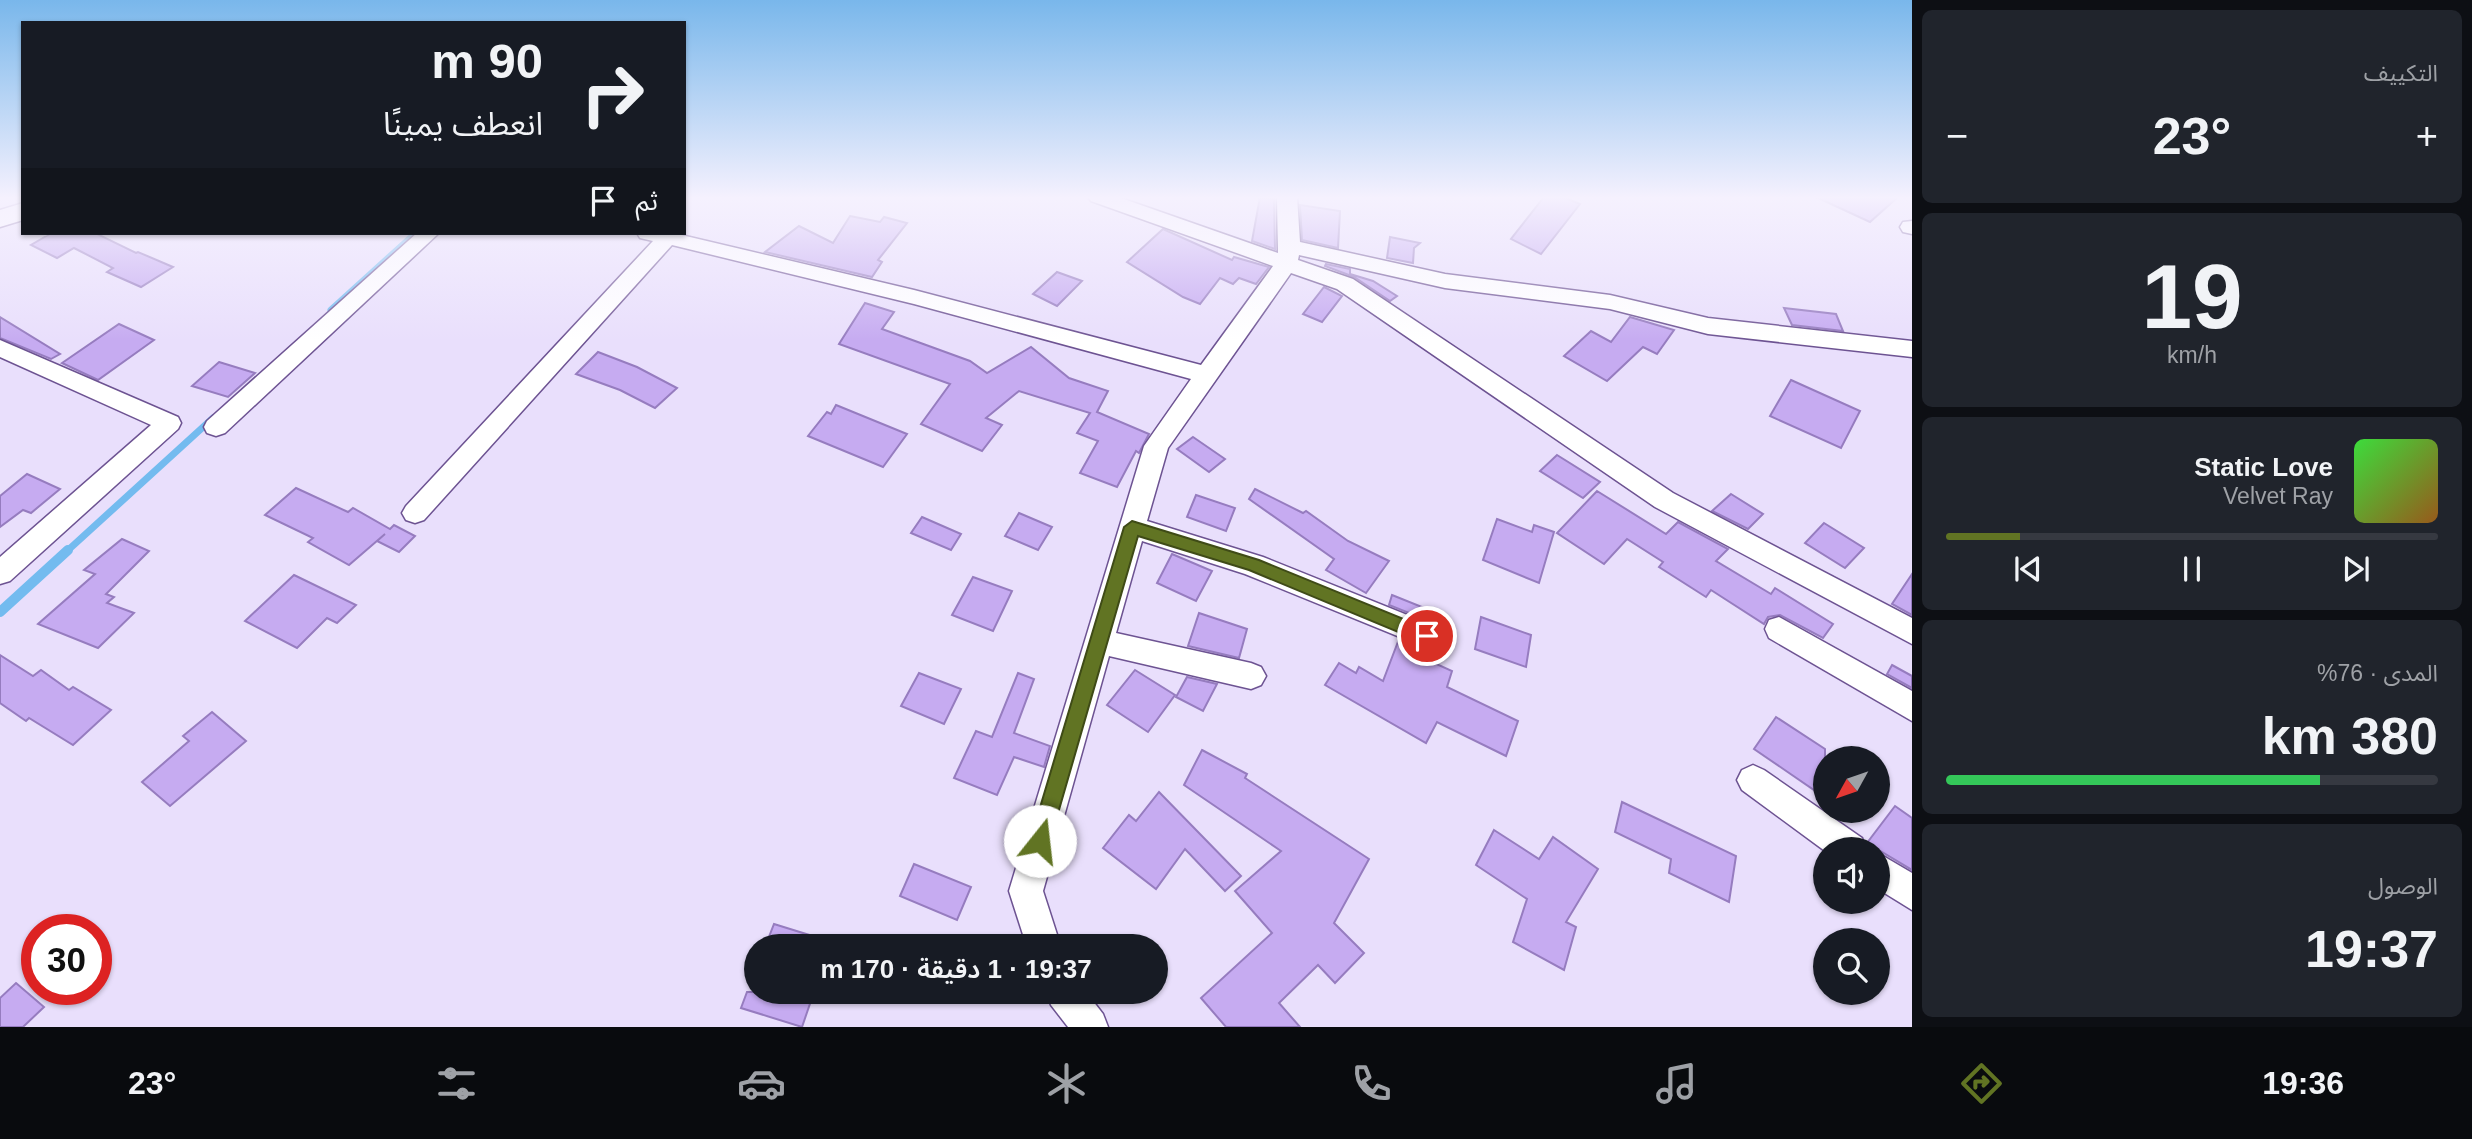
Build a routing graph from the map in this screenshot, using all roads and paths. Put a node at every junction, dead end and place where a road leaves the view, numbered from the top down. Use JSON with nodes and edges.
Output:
{"nodes":[{"id":1,"x":416,"y":245,"type":"edge"},
{"id":2,"x":648,"y":245,"type":"edge"},
{"id":3,"x":698,"y":245,"type":"edge"},
{"id":4,"x":1255,"y":245,"type":"edge"},
{"id":5,"x":1288,"y":245,"type":"edge"},
{"id":6,"x":1288,"y":255,"type":"junction"},
{"id":7,"x":0,"y":348,"type":"edge"},
{"id":8,"x":1912,"y":349,"type":"edge"},
{"id":9,"x":1207,"y":375,"type":"junction"},
{"id":10,"x":216,"y":427,"type":"dead end"},
{"id":11,"x":415,"y":513,"type":"dead end"},
{"id":12,"x":1132,"y":527,"type":"junction"},
{"id":13,"x":0,"y":573,"type":"edge"},
{"id":14,"x":1779,"y":629,"type":"dead end"},
{"id":15,"x":1912,"y":632,"type":"edge"},
{"id":16,"x":1427,"y":636,"type":"dead end"},
{"id":17,"x":1098,"y":641,"type":"junction"},
{"id":18,"x":1251,"y":676,"type":"dead end"},
{"id":19,"x":1912,"y":707,"type":"edge"},
{"id":20,"x":1753,"y":780,"type":"dead end"},
{"id":21,"x":1833,"y":837,"type":"edge"},
{"id":22,"x":1890,"y":877,"type":"edge"},
{"id":23,"x":1912,"y":893,"type":"edge"},
{"id":24,"x":1040,"y":934,"type":"edge"},
{"id":25,"x":1074,"y":1004,"type":"edge"},
{"id":26,"x":1090,"y":1027,"type":"edge"}],
"edges":[{"from":1,"to":10,"type":"street"},
{"from":2,"to":11,"type":"street"},
{"from":3,"to":9,"type":"street"},
{"from":4,"to":6,"type":"street"},
{"from":5,"to":6,"type":"street"},
{"from":6,"to":8,"type":"street"},
{"from":6,"to":9,"type":"street"},
{"from":6,"to":15,"type":"street"},
{"from":7,"to":13,"type":"street"},
{"from":9,"to":12,"type":"street"},
{"from":12,"to":16,"type":"street"},
{"from":12,"to":17,"type":"street"},
{"from":14,"to":19,"type":"street"},
{"from":17,"to":18,"type":"street"},
{"from":17,"to":24,"type":"street"},
{"from":20,"to":21,"type":"street"},
{"from":22,"to":23,"type":"street"},
{"from":25,"to":26,"type":"street"}]}
